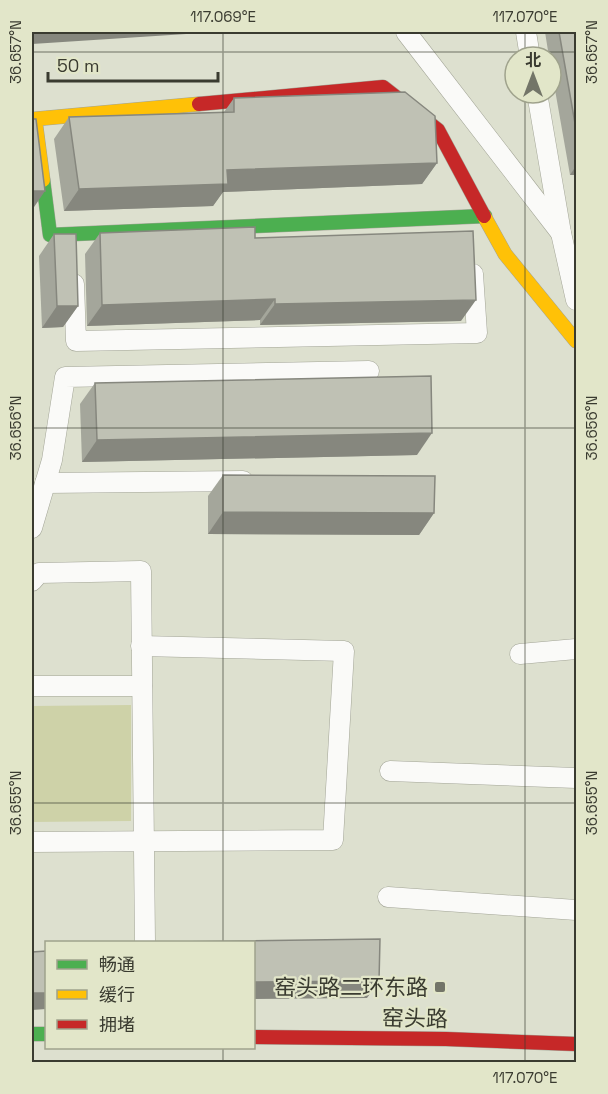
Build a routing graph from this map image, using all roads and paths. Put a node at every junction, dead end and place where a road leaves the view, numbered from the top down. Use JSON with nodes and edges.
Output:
{"nodes":[{"id":1,"x":406,"y":32,"type":"edge"},
{"id":2,"x":539,"y":105,"type":"edge"},
{"id":3,"x":477,"y":216,"type":"junction"},
{"id":4,"x":561,"y":233,"type":"junction"},
{"id":5,"x":72,"y":234,"type":"junction"},
{"id":6,"x":576,"y":300,"type":"edge"},
{"id":7,"x":576,"y":341,"type":"edge"},
{"id":8,"x":369,"y":371,"type":"dead end"},
{"id":9,"x":258,"y":481,"type":"edge"},
{"id":10,"x":45,"y":483,"type":"junction"},
{"id":11,"x":32,"y":528,"type":"edge"},
{"id":12,"x":32,"y":581,"type":"edge"},
{"id":13,"x":141,"y":646,"type":"junction"},
{"id":14,"x":576,"y":649,"type":"edge"},
{"id":15,"x":520,"y":654,"type":"dead end"},
{"id":16,"x":32,"y":686,"type":"edge"},
{"id":17,"x":142,"y":686,"type":"junction"},
{"id":18,"x":390,"y":771,"type":"dead end"},
{"id":19,"x":576,"y":778,"type":"edge"},
{"id":20,"x":32,"y":842,"type":"edge"},
{"id":21,"x":144,"y":842,"type":"junction"},
{"id":22,"x":388,"y":897,"type":"dead end"},
{"id":23,"x":576,"y":910,"type":"edge"},
{"id":24,"x":145,"y":941,"type":"edge"},
{"id":25,"x":255,"y":1037,"type":"edge"},
{"id":26,"x":576,"y":1044,"type":"edge"}],
"edges":[{"from":1,"to":4,"type":"street"},
{"from":2,"to":4,"type":"street"},
{"from":3,"to":5,"type":"street"},
{"from":3,"to":5,"type":"street"},
{"from":3,"to":5,"type":"street"},
{"from":3,"to":7,"type":"street"},
{"from":4,"to":6,"type":"street"},
{"from":8,"to":10,"type":"street"},
{"from":9,"to":10,"type":"street"},
{"from":10,"to":11,"type":"street"},
{"from":12,"to":13,"type":"street"},
{"from":13,"to":17,"type":"street"},
{"from":13,"to":21,"type":"street"},
{"from":14,"to":15,"type":"street"},
{"from":16,"to":17,"type":"street"},
{"from":17,"to":21,"type":"street"},
{"from":18,"to":19,"type":"street"},
{"from":20,"to":21,"type":"street"},
{"from":21,"to":24,"type":"street"},
{"from":22,"to":23,"type":"street"},
{"from":25,"to":26,"type":"street","name":"窑头路"}]}
